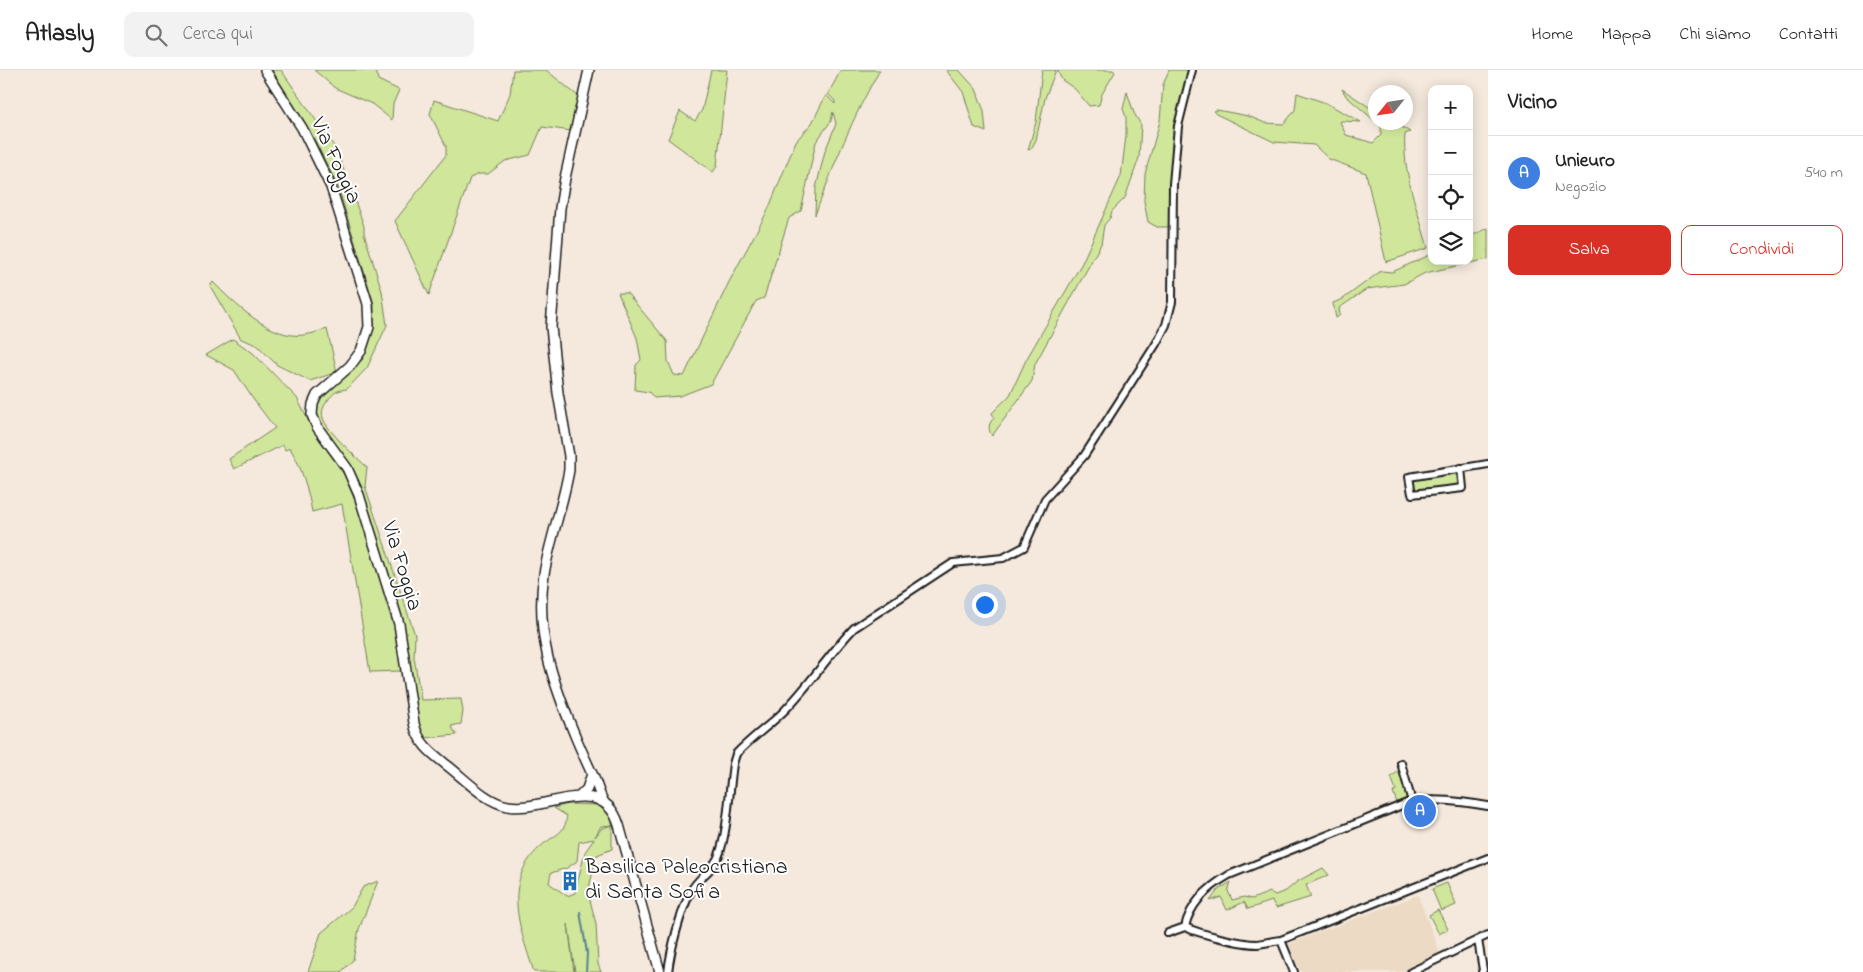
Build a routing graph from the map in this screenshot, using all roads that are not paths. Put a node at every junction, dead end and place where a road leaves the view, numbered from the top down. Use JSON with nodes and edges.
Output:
{"nodes":[{"id":1,"x":265,"y":70,"type":"edge"},
{"id":2,"x":589,"y":70,"type":"edge"},
{"id":3,"x":1192,"y":70,"type":"edge"},
{"id":4,"x":1488,"y":464,"type":"edge"},
{"id":5,"x":1461,"y":468,"type":"junction"},
{"id":6,"x":1401,"y":763,"type":"dead end"},
{"id":7,"x":593,"y":788,"type":"junction"},
{"id":8,"x":579,"y":797,"type":"junction"},
{"id":9,"x":590,"y":798,"type":"junction"},
{"id":10,"x":1412,"y":802,"type":"junction"},
{"id":11,"x":605,"y":803,"type":"junction"},
{"id":12,"x":1488,"y":806,"type":"edge"},
{"id":13,"x":1488,"y":858,"type":"edge"},
{"id":14,"x":1185,"y":927,"type":"junction"},
{"id":15,"x":1168,"y":933,"type":"dead end"},
{"id":16,"x":1488,"y":935,"type":"edge"},
{"id":17,"x":1281,"y":940,"type":"junction"},
{"id":18,"x":1478,"y":940,"type":"junction"},
{"id":19,"x":660,"y":972,"type":"edge"},
{"id":20,"x":668,"y":972,"type":"edge"},
{"id":21,"x":1294,"y":972,"type":"edge"},
{"id":22,"x":1411,"y":972,"type":"edge"},
{"id":23,"x":1482,"y":972,"type":"edge"}],
"edges":[{"from":1,"to":8,"type":"main road","name":"Via Foggia"},
{"from":2,"to":7,"type":"main road"},
{"from":3,"to":20,"type":"street"},
{"from":4,"to":5,"type":"street"},
{"from":5,"to":5,"type":"street"},
{"from":6,"to":10,"type":"street"},
{"from":7,"to":8,"type":"main road"},
{"from":7,"to":9,"type":"main road"},
{"from":7,"to":11,"type":"main road"},
{"from":8,"to":9,"type":"main road","name":"Via Foggia"},
{"from":9,"to":11,"type":"main road","name":"Via Foggia"},
{"from":10,"to":12,"type":"street"},
{"from":10,"to":14,"type":"street"},
{"from":11,"to":19,"type":"main road"},
{"from":13,"to":17,"type":"street"},
{"from":14,"to":15,"type":"street"},
{"from":14,"to":17,"type":"street"},
{"from":16,"to":18,"type":"street"},
{"from":17,"to":21,"type":"street"},
{"from":18,"to":22,"type":"street"},
{"from":18,"to":23,"type":"street"}]}
